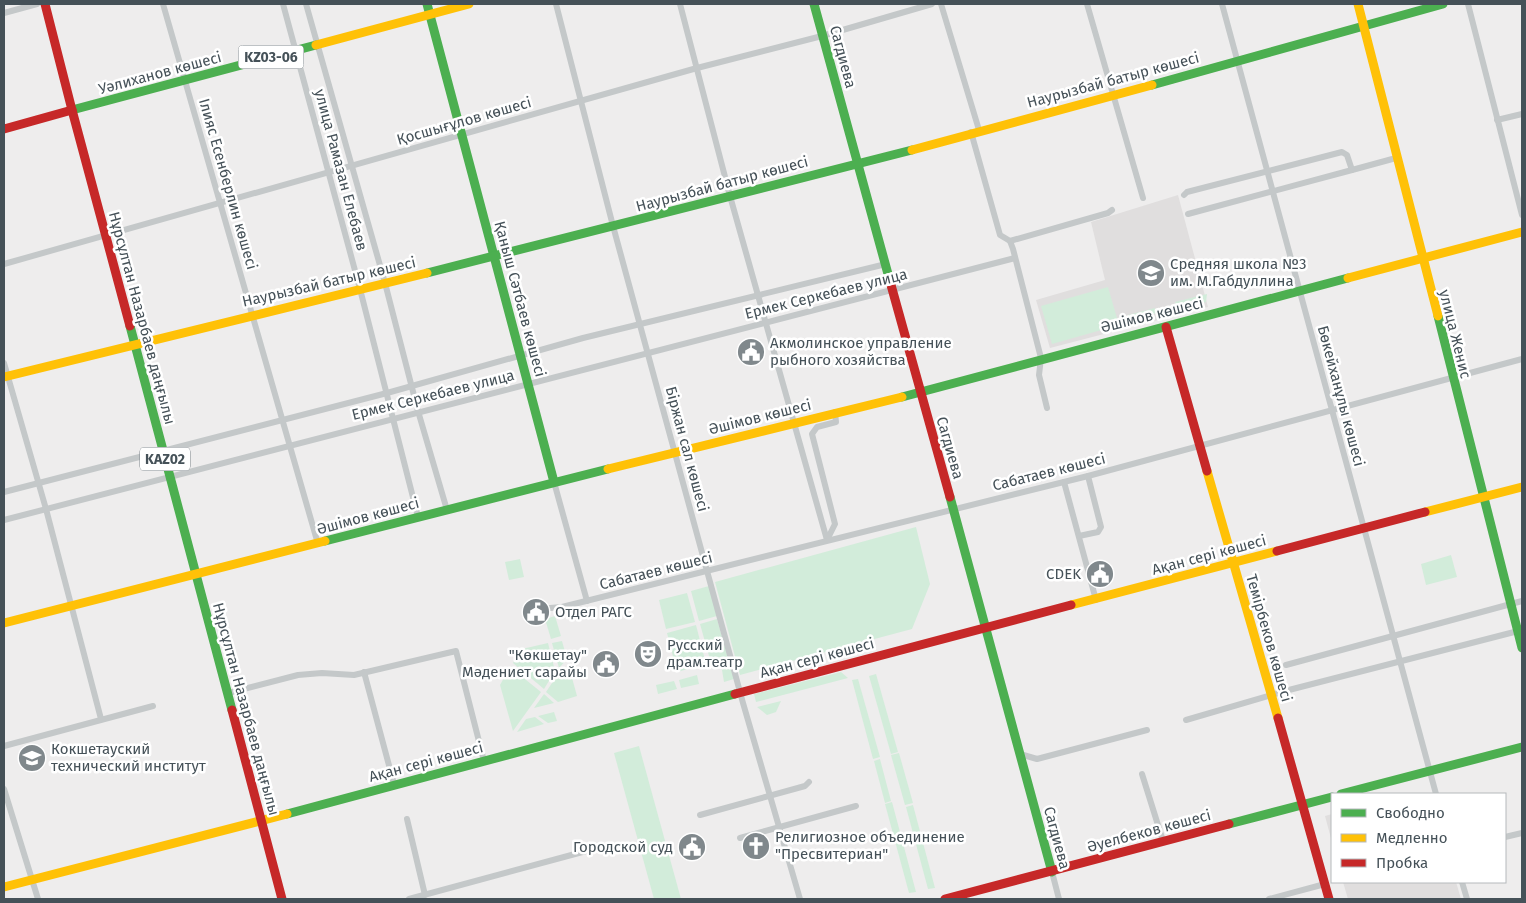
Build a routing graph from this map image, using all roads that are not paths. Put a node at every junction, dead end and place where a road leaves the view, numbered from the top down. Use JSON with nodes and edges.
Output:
{"nodes":[{"id":1,"x":37,"y":4,"type":"edge"},
{"id":2,"x":45,"y":4,"type":"edge"},
{"id":3,"x":163,"y":4,"type":"edge"},
{"id":4,"x":283,"y":4,"type":"edge"},
{"id":5,"x":306,"y":4,"type":"edge"},
{"id":6,"x":427,"y":4,"type":"edge"},
{"id":7,"x":469,"y":4,"type":"edge"},
{"id":8,"x":556,"y":4,"type":"edge"},
{"id":9,"x":680,"y":4,"type":"edge"},
{"id":10,"x":814,"y":4,"type":"edge"},
{"id":11,"x":932,"y":4,"type":"edge"},
{"id":12,"x":941,"y":4,"type":"edge"},
{"id":13,"x":1087,"y":4,"type":"edge"},
{"id":14,"x":1222,"y":4,"type":"edge"},
{"id":15,"x":1358,"y":4,"type":"edge"},
{"id":16,"x":1443,"y":4,"type":"edge"},
{"id":17,"x":1468,"y":4,"type":"edge"},
{"id":18,"x":4,"y":13,"type":"edge"},
{"id":19,"x":430,"y":15,"type":"junction"},
{"id":20,"x":1364,"y":26,"type":"junction"},
{"id":21,"x":822,"y":36,"type":"junction"},
{"id":22,"x":318,"y":45,"type":"junction"},
{"id":23,"x":295,"y":51,"type":"junction"},
{"id":24,"x":1238,"y":61,"type":"junction"},
{"id":25,"x":697,"y":68,"type":"junction"},
{"id":26,"x":186,"y":80,"type":"junction"},
{"id":27,"x":1112,"y":95,"type":"junction"},
{"id":28,"x":581,"y":101,"type":"junction"},
{"id":29,"x":72,"y":110,"type":"junction"},
{"id":30,"x":1522,"y":114,"type":"edge"},
{"id":31,"x":1497,"y":120,"type":"junction"},
{"id":32,"x":4,"y":129,"type":"edge"},
{"id":33,"x":975,"y":131,"type":"junction"},
{"id":34,"x":462,"y":135,"type":"junction"},
{"id":35,"x":1396,"y":158,"type":"junction"},
{"id":36,"x":858,"y":163,"type":"junction"},
{"id":37,"x":353,"y":165,"type":"junction"},
{"id":38,"x":1352,"y":170,"type":"junction"},
{"id":39,"x":1267,"y":171,"type":"junction"},
{"id":40,"x":329,"y":172,"type":"junction"},
{"id":41,"x":1272,"y":191,"type":"junction"},
{"id":42,"x":1184,"y":195,"type":"dead end"},
{"id":43,"x":730,"y":196,"type":"junction"},
{"id":44,"x":1143,"y":198,"type":"dead end"},
{"id":45,"x":221,"y":202,"type":"junction"},
{"id":46,"x":1112,"y":210,"type":"dead end"},
{"id":47,"x":1188,"y":214,"type":"dead end"},
{"id":48,"x":1522,"y":215,"type":"edge"},
{"id":49,"x":613,"y":226,"type":"junction"},
{"id":50,"x":1522,"y":232,"type":"edge"},
{"id":51,"x":105,"y":234,"type":"junction"},
{"id":52,"x":1010,"y":240,"type":"junction"},
{"id":53,"x":495,"y":257,"type":"junction"},
{"id":54,"x":1015,"y":258,"type":"junction"},
{"id":55,"x":1422,"y":260,"type":"junction"},
{"id":56,"x":4,"y":264,"type":"edge"},
{"id":57,"x":886,"y":264,"type":"junction"},
{"id":58,"x":385,"y":283,"type":"junction"},
{"id":59,"x":360,"y":289,"type":"junction"},
{"id":60,"x":893,"y":290,"type":"junction"},
{"id":61,"x":1299,"y":292,"type":"junction"},
{"id":62,"x":759,"y":297,"type":"junction"},
{"id":63,"x":251,"y":314,"type":"junction"},
{"id":64,"x":766,"y":322,"type":"junction"},
{"id":65,"x":640,"y":325,"type":"junction"},
{"id":66,"x":1166,"y":326,"type":"junction"},
{"id":67,"x":133,"y":343,"type":"junction"},
{"id":68,"x":648,"y":352,"type":"junction"},
{"id":69,"x":522,"y":356,"type":"junction"},
{"id":70,"x":1041,"y":358,"type":"junction"},
{"id":71,"x":1522,"y":359,"type":"edge"},
{"id":72,"x":4,"y":364,"type":"edge"},
{"id":73,"x":6,"y":377,"type":"edge"},
{"id":74,"x":1452,"y":377,"type":"junction"},
{"id":75,"x":528,"y":384,"type":"junction"},
{"id":76,"x":412,"y":386,"type":"junction"},
{"id":77,"x":388,"y":393,"type":"junction"},
{"id":78,"x":920,"y":393,"type":"junction"},
{"id":79,"x":1047,"y":408,"type":"dead end"},
{"id":80,"x":1332,"y":410,"type":"junction"},
{"id":81,"x":418,"y":411,"type":"junction"},
{"id":82,"x":835,"y":412,"type":"junction"},
{"id":83,"x":394,"y":417,"type":"junction"},
{"id":84,"x":282,"y":421,"type":"junction"},
{"id":85,"x":795,"y":422,"type":"junction"},
{"id":86,"x":289,"y":444,"type":"junction"},
{"id":87,"x":1200,"y":446,"type":"junction"},
{"id":88,"x":163,"y":451,"type":"junction"},
{"id":89,"x":676,"y":453,"type":"junction"},
{"id":90,"x":1088,"y":476,"type":"junction"},
{"id":91,"x":170,"y":477,"type":"junction"},
{"id":92,"x":554,"y":482,"type":"junction"},
{"id":93,"x":1064,"y":482,"type":"junction"},
{"id":94,"x":39,"y":484,"type":"junction"},
{"id":95,"x":1522,"y":487,"type":"edge"},
{"id":96,"x":4,"y":492,"type":"edge"},
{"id":97,"x":1483,"y":497,"type":"junction"},
{"id":98,"x":46,"y":509,"type":"junction"},
{"id":99,"x":954,"y":509,"type":"junction"},
{"id":100,"x":447,"y":510,"type":"junction"},
{"id":101,"x":418,"y":518,"type":"junction"},
{"id":102,"x":4,"y":520,"type":"edge"},
{"id":103,"x":1364,"y":528,"type":"junction"},
{"id":104,"x":1079,"y":536,"type":"junction"},
{"id":105,"x":827,"y":540,"type":"junction"},
{"id":106,"x":318,"y":544,"type":"junction"},
{"id":107,"x":1233,"y":564,"type":"junction"},
{"id":108,"x":708,"y":570,"type":"junction"},
{"id":109,"x":196,"y":575,"type":"junction"},
{"id":110,"x":1096,"y":600,"type":"junction"},
{"id":111,"x":587,"y":601,"type":"junction"},
{"id":112,"x":1522,"y":601,"type":"edge"},
{"id":113,"x":1511,"y":604,"type":"junction"},
{"id":114,"x":72,"y":605,"type":"junction"},
{"id":115,"x":550,"y":608,"type":"dead end"},
{"id":116,"x":4,"y":622,"type":"edge"},
{"id":117,"x":986,"y":627,"type":"junction"},
{"id":118,"x":1520,"y":631,"type":"edge"},
{"id":119,"x":1393,"y":636,"type":"junction"},
{"id":120,"x":1522,"y":648,"type":"edge"},
{"id":121,"x":1400,"y":661,"type":"junction"},
{"id":122,"x":1286,"y":665,"type":"dead end"},
{"id":123,"x":364,"y":672,"type":"junction"},
{"id":124,"x":228,"y":693,"type":"junction"},
{"id":125,"x":740,"y":693,"type":"junction"},
{"id":126,"x":1271,"y":696,"type":"junction"},
{"id":127,"x":153,"y":706,"type":"dead end"},
{"id":128,"x":101,"y":719,"type":"junction"},
{"id":129,"x":1186,"y":720,"type":"dead end"},
{"id":130,"x":1147,"y":730,"type":"dead end"},
{"id":131,"x":4,"y":746,"type":"edge"},
{"id":132,"x":1522,"y":747,"type":"edge"},
{"id":133,"x":1020,"y":754,"type":"junction"},
{"id":134,"x":484,"y":761,"type":"junction"},
{"id":135,"x":1430,"y":771,"type":"junction"},
{"id":136,"x":1142,"y":774,"type":"dead end"},
{"id":137,"x":809,"y":782,"type":"dead end"},
{"id":138,"x":394,"y":784,"type":"junction"},
{"id":139,"x":4,"y":789,"type":"edge"},
{"id":140,"x":1345,"y":793,"type":"edge"},
{"id":141,"x":1436,"y":793,"type":"edge"},
{"id":142,"x":770,"y":796,"type":"junction"},
{"id":143,"x":1331,"y":796,"type":"edge"},
{"id":144,"x":1302,"y":805,"type":"junction"},
{"id":145,"x":856,"y":806,"type":"dead end"},
{"id":146,"x":700,"y":815,"type":"dead end"},
{"id":147,"x":407,"y":818,"type":"dead end"},
{"id":148,"x":262,"y":821,"type":"junction"},
{"id":149,"x":779,"y":826,"type":"junction"},
{"id":150,"x":1522,"y":833,"type":"edge"},
{"id":151,"x":1506,"y":837,"type":"edge"},
{"id":152,"x":740,"y":838,"type":"dead end"},
{"id":153,"x":1163,"y":842,"type":"junction"},
{"id":154,"x":601,"y":847,"type":"dead end"},
{"id":155,"x":1052,"y":872,"type":"junction"},
{"id":156,"x":32,"y":880,"type":"junction"},
{"id":157,"x":1462,"y":883,"type":"edge"},
{"id":158,"x":1325,"y":884,"type":"junction"},
{"id":159,"x":4,"y":887,"type":"edge"},
{"id":160,"x":421,"y":897,"type":"edge"},
{"id":161,"x":38,"y":899,"type":"edge"},
{"id":162,"x":282,"y":899,"type":"edge"},
{"id":163,"x":409,"y":899,"type":"edge"},
{"id":164,"x":800,"y":899,"type":"edge"},
{"id":165,"x":945,"y":899,"type":"edge"},
{"id":166,"x":1059,"y":899,"type":"edge"},
{"id":167,"x":1269,"y":899,"type":"edge"},
{"id":168,"x":1329,"y":899,"type":"edge"},
{"id":169,"x":1467,"y":899,"type":"edge"}],
"edges":[{"from":1,"to":18,"type":"street"},
{"from":2,"to":29,"type":"main road","name":"Нұрсұлтан Назарбаев даңғылы"},
{"from":3,"to":26,"type":"street","name":"Ілияс Есенберлин көшесі"},
{"from":4,"to":23,"type":"street","name":"улица Рамазан Елебаев"},
{"from":5,"to":22,"type":"street","name":"улица Рамазан Елебаев"},
{"from":6,"to":19,"type":"main road","name":"Қаныш Сәтбаев көшесі"},
{"from":7,"to":19,"type":"main road","name":"Уәлиханов көшесі","number":"KZ03-06"},
{"from":8,"to":28,"type":"street","name":"Біржан сал көшесі"},
{"from":9,"to":25,"type":"street"},
{"from":10,"to":21,"type":"main road","name":"Сагдиева"},
{"from":11,"to":21,"type":"street","name":"Қосшығұлов көшесі"},
{"from":12,"to":33,"type":"street"},
{"from":13,"to":27,"type":"street"},
{"from":14,"to":24,"type":"street","name":"Бөкейханұлы көшесі"},
{"from":15,"to":20,"type":"main road","name":"улица Женис"},
{"from":16,"to":20,"type":"main road","name":"Наурызбай батыр көшесі"},
{"from":17,"to":31,"type":"street"},
{"from":19,"to":22,"type":"main road","name":"Уәлиханов көшесі","number":"KZ03-06"},
{"from":19,"to":34,"type":"main road","name":"Қаныш Сәтбаев көшесі"},
{"from":20,"to":24,"type":"main road","name":"Наурызбай батыр көшесі"},
{"from":20,"to":35,"type":"main road","name":"улица Женис"},
{"from":21,"to":25,"type":"street","name":"Қосшығұлов көшесі"},
{"from":21,"to":36,"type":"main road","name":"Сагдиева"},
{"from":22,"to":23,"type":"main road","name":"Уәлиханов көшесі","number":"KZ03-06"},
{"from":22,"to":37,"type":"street","name":"улица Рамазан Елебаев"},
{"from":23,"to":26,"type":"main road","name":"Уәлиханов көшесі","number":"KZ03-06"},
{"from":23,"to":40,"type":"street","name":"улица Рамазан Елебаев"},
{"from":24,"to":27,"type":"main road","name":"Наурызбай батыр көшесі"},
{"from":24,"to":39,"type":"street","name":"Бөкейханұлы көшесі"},
{"from":25,"to":28,"type":"street","name":"Қосшығұлов көшесі"},
{"from":25,"to":43,"type":"street"},
{"from":26,"to":29,"type":"main road","name":"Уәлиханов көшесі","number":"KZ03-06"},
{"from":26,"to":45,"type":"street","name":"Ілияс Есенберлин көшесі"},
{"from":27,"to":33,"type":"main road","name":"Наурызбай батыр көшесі"},
{"from":27,"to":44,"type":"street"},
{"from":28,"to":34,"type":"street","name":"Қосшығұлов көшесі"},
{"from":28,"to":49,"type":"street","name":"Біржан сал көшесі"},
{"from":29,"to":32,"type":"main road","name":"Уәлиханов көшесі"},
{"from":29,"to":51,"type":"main road","name":"Нұрсұлтан Назарбаев даңғылы","number":"KАZ02"},
{"from":30,"to":31,"type":"street"},
{"from":31,"to":48,"type":"street"},
{"from":33,"to":36,"type":"main road","name":"Наурызбай батыр көшесі"},
{"from":33,"to":52,"type":"street"},
{"from":34,"to":37,"type":"street","name":"Қосшығұлов көшесі"},
{"from":34,"to":53,"type":"main road","name":"Қаныш Сәтбаев көшесі"},
{"from":35,"to":38,"type":"street"},
{"from":35,"to":55,"type":"main road","name":"улица Женис"},
{"from":36,"to":43,"type":"main road","name":"Наурызбай батыр көшесі"},
{"from":36,"to":57,"type":"main road","name":"Сагдиева"},
{"from":37,"to":40,"type":"street","name":"Қосшығұлов көшесі"},
{"from":37,"to":58,"type":"street","name":"улица Рамазан Елебаев"},
{"from":38,"to":39,"type":"street"},
{"from":38,"to":41,"type":"street"},
{"from":39,"to":41,"type":"street","name":"Бөкейханұлы көшесі"},
{"from":39,"to":42,"type":"street"},
{"from":40,"to":45,"type":"street","name":"Қосшығұлов көшесі"},
{"from":40,"to":59,"type":"street","name":"улица Рамазан Елебаев"},
{"from":41,"to":47,"type":"street"},
{"from":41,"to":61,"type":"street","name":"Бөкейханұлы көшесі"},
{"from":43,"to":49,"type":"main road","name":"Наурызбай батыр көшесі"},
{"from":43,"to":62,"type":"street"},
{"from":45,"to":51,"type":"street","name":"Қосшығұлов көшесі"},
{"from":45,"to":63,"type":"street","name":"Ілияс Есенберлин көшесі"},
{"from":46,"to":52,"type":"street"},
{"from":49,"to":53,"type":"main road","name":"Наурызбай батыр көшесі"},
{"from":49,"to":65,"type":"street","name":"Біржан сал көшесі"},
{"from":50,"to":55,"type":"main road","name":"Әшімов көшесі"},
{"from":51,"to":56,"type":"street","name":"Қосшығұлов көшесі"},
{"from":51,"to":67,"type":"main road","name":"Нұрсұлтан Назарбаев даңғылы","number":"KАZ02"},
{"from":52,"to":54,"type":"street"},
{"from":53,"to":58,"type":"main road","name":"Наурызбай батыр көшесі"},
{"from":53,"to":69,"type":"main road","name":"Қаныш Сәтбаев көшесі"},
{"from":54,"to":60,"type":"street","name":"Ермек Серкебаев улица"},
{"from":54,"to":70,"type":"street"},
{"from":55,"to":61,"type":"main road","name":"Әшімов көшесі"},
{"from":55,"to":74,"type":"main road","name":"улица Женис"},
{"from":57,"to":60,"type":"main road","name":"Сагдиева"},
{"from":57,"to":62,"type":"street","name":"Ермек Серкебаев улица"},
{"from":58,"to":59,"type":"main road","name":"Наурызбай батыр көшесі"},
{"from":58,"to":76,"type":"street","name":"улица Рамазан Елебаев"},
{"from":59,"to":63,"type":"main road","name":"Наурызбай батыр көшесі"},
{"from":59,"to":77,"type":"street","name":"улица Рамазан Елебаев"},
{"from":60,"to":64,"type":"street","name":"Ермек Серкебаев улица"},
{"from":60,"to":78,"type":"main road","name":"Сагдиева"},
{"from":61,"to":66,"type":"main road","name":"Әшімов көшесі"},
{"from":61,"to":80,"type":"street","name":"Бөкейханұлы көшесі"},
{"from":62,"to":64,"type":"street"},
{"from":62,"to":65,"type":"street","name":"Ермек Серкебаев улица"},
{"from":63,"to":67,"type":"main road","name":"Наурызбай батыр көшесі"},
{"from":63,"to":84,"type":"street","name":"Ілияс Есенберлин көшесі"},
{"from":64,"to":68,"type":"street","name":"Ермек Серкебаев улица"},
{"from":64,"to":85,"type":"street"},
{"from":65,"to":68,"type":"street","name":"Біржан сал көшесі"},
{"from":65,"to":69,"type":"street","name":"Ермек Серкебаев улица"},
{"from":66,"to":70,"type":"main road","name":"Әшімов көшесі"},
{"from":66,"to":87,"type":"main road","name":"Темірбеков көшесі"},
{"from":67,"to":73,"type":"main road","name":"Наурызбай батыр көшесі"},
{"from":67,"to":88,"type":"main road","name":"Нұрсұлтан Назарбаев даңғылы","number":"KАZ02"},
{"from":68,"to":75,"type":"street","name":"Ермек Серкебаев улица"},
{"from":68,"to":89,"type":"street","name":"Біржан сал көшесі"},
{"from":69,"to":75,"type":"main road","name":"Қаныш Сәтбаев көшесі"},
{"from":69,"to":76,"type":"street","name":"Ермек Серкебаев улица"},
{"from":70,"to":78,"type":"main road","name":"Әшімов көшесі"},
{"from":70,"to":79,"type":"street"},
{"from":71,"to":74,"type":"street","name":"Сабатаев көшесі"},
{"from":72,"to":73,"type":"street"},
{"from":73,"to":94,"type":"street"},
{"from":74,"to":80,"type":"street","name":"Сабатаев көшесі"},
{"from":74,"to":97,"type":"main road","name":"улица Женис"},
{"from":75,"to":81,"type":"street","name":"Ермек Серкебаев улица"},
{"from":75,"to":92,"type":"main road","name":"Қаныш Сәтбаев көшесі"},
{"from":76,"to":77,"type":"street","name":"Ермек Серкебаев улица"},
{"from":76,"to":81,"type":"street","name":"улица Рамазан Елебаев"},
{"from":77,"to":83,"type":"street","name":"улица Рамазан Елебаев"},
{"from":77,"to":84,"type":"street","name":"Ермек Серкебаев улица"},
{"from":78,"to":82,"type":"main road","name":"Әшімов көшесі"},
{"from":78,"to":99,"type":"main road","name":"Сагдиева"},
{"from":80,"to":87,"type":"street","name":"Сабатаев көшесі"},
{"from":80,"to":103,"type":"street","name":"Бөкейханұлы көшесі"},
{"from":81,"to":83,"type":"street","name":"Ермек Серкебаев улица"},
{"from":81,"to":100,"type":"street","name":"улица Рамазан Елебаев"},
{"from":82,"to":85,"type":"main road","name":"Әшімов көшесі"},
{"from":82,"to":105,"type":"street"},
{"from":83,"to":86,"type":"street","name":"Ермек Серкебаев улица"},
{"from":83,"to":101,"type":"street","name":"улица Рамазан Елебаев"},
{"from":84,"to":86,"type":"street","name":"Ілияс Есенберлин көшесі"},
{"from":84,"to":88,"type":"street","name":"Ермек Серкебаев улица"},
{"from":85,"to":89,"type":"main road","name":"Әшімов көшесі"},
{"from":85,"to":105,"type":"street"},
{"from":86,"to":91,"type":"street","name":"Ермек Серкебаев улица"},
{"from":86,"to":106,"type":"street","name":"Ілияс Есенберлин көшесі"},
{"from":87,"to":90,"type":"street","name":"Сабатаев көшесі"},
{"from":87,"to":107,"type":"main road","name":"Темірбеков көшесі"},
{"from":88,"to":91,"type":"main road","name":"Нұрсұлтан Назарбаев даңғылы","number":"KАZ02"},
{"from":88,"to":94,"type":"street","name":"Ермек Серкебаев улица"},
{"from":89,"to":92,"type":"main road","name":"Әшімов көшесі"},
{"from":89,"to":108,"type":"street","name":"Біржан сал көшесі"},
{"from":90,"to":93,"type":"street","name":"Сабатаев көшесі"},
{"from":90,"to":104,"type":"street"},
{"from":91,"to":98,"type":"street","name":"Ермек Серкебаев улица"},
{"from":91,"to":109,"type":"main road","name":"Нұрсұлтан Назарбаев даңғылы","number":"KАZ02"},
{"from":92,"to":100,"type":"main road","name":"Әшімов көшесі"},
{"from":92,"to":111,"type":"street","name":"Қаныш Сәтбаев көшесі"},
{"from":93,"to":99,"type":"street","name":"Сабатаев көшесі"},
{"from":93,"to":104,"type":"street"},
{"from":94,"to":96,"type":"street","name":"Ермек Серкебаев улица"},
{"from":94,"to":98,"type":"street"},
{"from":95,"to":97,"type":"main road","name":"Ақан сері көшесі"},
{"from":97,"to":103,"type":"main road","name":"Ақан сері көшесі"},
{"from":97,"to":113,"type":"main road","name":"улица Женис"},
{"from":98,"to":102,"type":"street","name":"Ермек Серкебаев улица"},
{"from":98,"to":114,"type":"street"},
{"from":99,"to":105,"type":"street","name":"Сабатаев көшесі"},
{"from":99,"to":117,"type":"main road","name":"Сагдиева"},
{"from":100,"to":101,"type":"main road","name":"Әшімов көшесі"},
{"from":101,"to":106,"type":"main road","name":"Әшімов көшесі"},
{"from":103,"to":107,"type":"main road","name":"Ақан сері көшесі"},
{"from":103,"to":119,"type":"street","name":"Бөкейханұлы көшесі"},
{"from":104,"to":110,"type":"street"},
{"from":105,"to":108,"type":"street","name":"Сабатаев көшесі"},
{"from":106,"to":109,"type":"main road","name":"Әшімов көшесі"},
{"from":107,"to":110,"type":"main road","name":"Ақан сері көшесі"},
{"from":107,"to":126,"type":"main road","name":"Темірбеков көшесі"},
{"from":108,"to":111,"type":"street","name":"Сабатаев көшесі"},
{"from":108,"to":125,"type":"street","name":"Біржан сал көшесі"},
{"from":109,"to":114,"type":"main road","name":"Әшімов көшесі"},
{"from":109,"to":124,"type":"main road","name":"Нұрсұлтан Назарбаев даңғылы","number":"KАZ02"},
{"from":110,"to":117,"type":"main road","name":"Ақан сері көшесі"},
{"from":111,"to":115,"type":"street","name":"Сабатаев көшесі"},
{"from":112,"to":113,"type":"street"},
{"from":113,"to":118,"type":"main road","name":"улица Женис"},
{"from":113,"to":119,"type":"street"},
{"from":114,"to":116,"type":"main road","name":"Әшімов көшесі"},
{"from":114,"to":128,"type":"street"},
{"from":117,"to":125,"type":"main road","name":"Ақан сері көшесі"},
{"from":117,"to":133,"type":"main road","name":"Сагдиева"},
{"from":118,"to":120,"type":"main road","name":"улица Женис"},
{"from":118,"to":121,"type":"street"},
{"from":119,"to":121,"type":"street","name":"Бөкейханұлы көшесі"},
{"from":119,"to":122,"type":"street"},
{"from":121,"to":126,"type":"street"},
{"from":121,"to":135,"type":"street","name":"Бөкейханұлы көшесі"},
{"from":123,"to":124,"type":"street"},
{"from":123,"to":134,"type":"street"},
{"from":123,"to":138,"type":"street"},
{"from":124,"to":148,"type":"main road","name":"Нұрсұлтан Назарбаев даңғылы","number":"KАZ02"},
{"from":125,"to":134,"type":"main road","name":"Ақан сері көшесі"},
{"from":125,"to":142,"type":"street","name":"Біржан сал көшесі"},
{"from":126,"to":129,"type":"street"},
{"from":126,"to":144,"type":"main road","name":"Темірбеков көшесі"},
{"from":127,"to":128,"type":"street"},
{"from":128,"to":131,"type":"street"},
{"from":130,"to":133,"type":"street"},
{"from":132,"to":135,"type":"main road"},
{"from":133,"to":155,"type":"main road","name":"Сагдиева"},
{"from":134,"to":138,"type":"main road","name":"Ақан сері көшесі"},
{"from":135,"to":140,"type":"main road"},
{"from":135,"to":141,"type":"street","name":"Бөкейханұлы көшесі"},
{"from":136,"to":153,"type":"street"},
{"from":137,"to":142,"type":"street"},
{"from":138,"to":148,"type":"main road","name":"Ақан сері көшесі"},
{"from":139,"to":156,"type":"street"},
{"from":142,"to":146,"type":"street"},
{"from":142,"to":149,"type":"street","name":"Біржан сал көшесі"},
{"from":143,"to":144,"type":"main road","name":"Әуелбеков көшесі"},
{"from":144,"to":153,"type":"main road","name":"Әуелбеков көшесі"},
{"from":144,"to":158,"type":"main road","name":"Темірбеков көшесі"},
{"from":145,"to":149,"type":"street"},
{"from":147,"to":160,"type":"street"},
{"from":148,"to":156,"type":"main road","name":"Ақан сері көшесі"},
{"from":148,"to":162,"type":"main road","name":"Нұрсұлтан Назарбаев даңғылы","number":"KАZ02"},
{"from":149,"to":152,"type":"street"},
{"from":149,"to":164,"type":"street","name":"Біржан сал көшесі"},
{"from":150,"to":151,"type":"street"},
{"from":153,"to":155,"type":"main road","name":"Әуелбеков көшесі"},
{"from":154,"to":160,"type":"street"},
{"from":155,"to":165,"type":"main road","name":"Әуелбеков көшесі"},
{"from":155,"to":166,"type":"street","name":"Сагдиева"},
{"from":156,"to":159,"type":"main road","name":"Ақан сері көшесі"},
{"from":156,"to":161,"type":"street"},
{"from":157,"to":169,"type":"street"},
{"from":158,"to":167,"type":"street"},
{"from":158,"to":168,"type":"main road","name":"Темірбеков көшесі"},
{"from":160,"to":163,"type":"street"}]}
